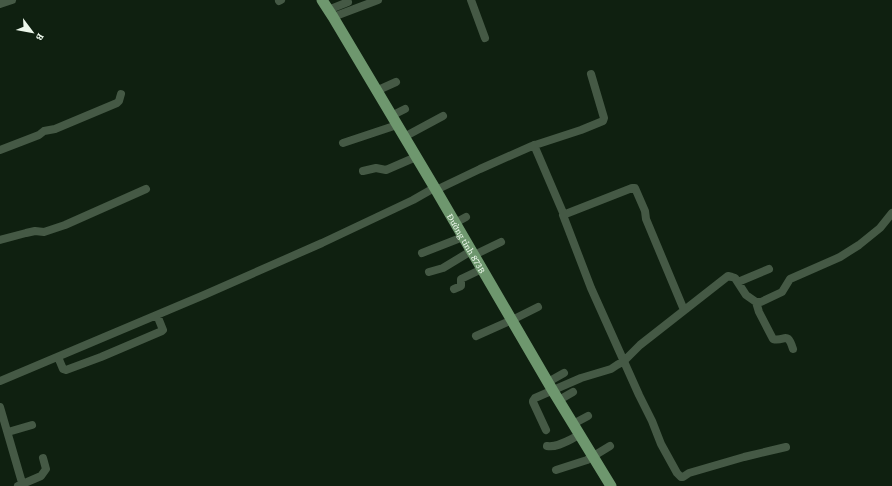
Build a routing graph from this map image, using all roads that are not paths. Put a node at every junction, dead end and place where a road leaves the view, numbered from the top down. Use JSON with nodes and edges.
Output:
{"nodes":[{"id":1,"x":12,"y":0,"type":"edge"},
{"id":2,"x":322,"y":0,"type":"edge"},
{"id":3,"x":378,"y":0,"type":"edge"},
{"id":4,"x":471,"y":0,"type":"edge"},
{"id":5,"x":348,"y":2,"type":"dead end"},
{"id":6,"x":0,"y":4,"type":"edge"},
{"id":7,"x":330,"y":13,"type":"junction"},
{"id":8,"x":485,"y":38,"type":"dead end"},
{"id":9,"x":591,"y":74,"type":"dead end"},
{"id":10,"x":396,"y":82,"type":"dead end"},
{"id":11,"x":376,"y":91,"type":"junction"},
{"id":12,"x":121,"y":94,"type":"dead end"},
{"id":13,"x":405,"y":109,"type":"dead end"},
{"id":14,"x":443,"y":116,"type":"dead end"},
{"id":15,"x":394,"y":121,"type":"junction"},
{"id":16,"x":404,"y":138,"type":"junction"},
{"id":17,"x":343,"y":143,"type":"dead end"},
{"id":18,"x":534,"y":145,"type":"junction"},
{"id":19,"x":0,"y":150,"type":"edge"},
{"id":20,"x":416,"y":157,"type":"junction"},
{"id":21,"x":363,"y":171,"type":"dead end"},
{"id":22,"x":146,"y":189,"type":"dead end"},
{"id":23,"x":432,"y":191,"type":"junction"},
{"id":24,"x":892,"y":213,"type":"edge"},
{"id":25,"x":564,"y":215,"type":"junction"},
{"id":26,"x":466,"y":217,"type":"dead end"},
{"id":27,"x":455,"y":223,"type":"junction"},
{"id":28,"x":464,"y":237,"type":"junction"},
{"id":29,"x":0,"y":240,"type":"edge"},
{"id":30,"x":500,"y":242,"type":"dead end"},
{"id":31,"x":422,"y":253,"type":"dead end"},
{"id":32,"x":473,"y":253,"type":"junction"},
{"id":33,"x":482,"y":269,"type":"junction"},
{"id":34,"x":770,"y":269,"type":"dead end"},
{"id":35,"x":429,"y":272,"type":"dead end"},
{"id":36,"x":738,"y":282,"type":"junction"},
{"id":37,"x":454,"y":289,"type":"dead end"},
{"id":38,"x":756,"y":302,"type":"junction"},
{"id":39,"x":538,"y":307,"type":"dead end"},
{"id":40,"x":684,"y":310,"type":"junction"},
{"id":41,"x":157,"y":315,"type":"junction"},
{"id":42,"x":512,"y":320,"type":"junction"},
{"id":43,"x":476,"y":336,"type":"dead end"},
{"id":44,"x":793,"y":349,"type":"dead end"},
{"id":45,"x":58,"y":357,"type":"junction"},
{"id":46,"x":624,"y":360,"type":"junction"},
{"id":47,"x":564,"y":374,"type":"dead end"},
{"id":48,"x":0,"y":381,"type":"edge"},
{"id":49,"x":553,"y":391,"type":"junction"},
{"id":50,"x":573,"y":392,"type":"dead end"},
{"id":51,"x":0,"y":407,"type":"edge"},
{"id":52,"x":588,"y":416,"type":"dead end"},
{"id":53,"x":2,"y":420,"type":"edge"},
{"id":54,"x":573,"y":424,"type":"junction"},
{"id":55,"x":32,"y":425,"type":"dead end"},
{"id":56,"x":546,"y":430,"type":"dead end"},
{"id":57,"x":8,"y":432,"type":"junction"},
{"id":58,"x":580,"y":435,"type":"junction"},
{"id":59,"x":547,"y":446,"type":"dead end"},
{"id":60,"x":610,"y":446,"type":"dead end"},
{"id":61,"x":786,"y":447,"type":"dead end"},
{"id":62,"x":593,"y":457,"type":"junction"},
{"id":63,"x":43,"y":458,"type":"dead end"},
{"id":64,"x":556,"y":470,"type":"dead end"},
{"id":65,"x":21,"y":485,"type":"edge"},
{"id":66,"x":611,"y":486,"type":"edge"}],
"edges":[{"from":1,"to":6,"type":"street"},
{"from":2,"to":7,"type":"main road","name":"Đường tỉnh 873B"},
{"from":3,"to":7,"type":"street"},
{"from":4,"to":8,"type":"street"},
{"from":5,"to":7,"type":"street"},
{"from":7,"to":11,"type":"main road","name":"Đường tỉnh 873B"},
{"from":9,"to":18,"type":"street"},
{"from":10,"to":11,"type":"street"},
{"from":11,"to":15,"type":"main road","name":"Đường tỉnh 873B"},
{"from":12,"to":19,"type":"street"},
{"from":13,"to":15,"type":"street"},
{"from":14,"to":16,"type":"street"},
{"from":15,"to":16,"type":"main road","name":"Đường tỉnh 873B"},
{"from":15,"to":17,"type":"street"},
{"from":16,"to":20,"type":"main road","name":"Đường tỉnh 873B"},
{"from":18,"to":23,"type":"street"},
{"from":18,"to":25,"type":"street"},
{"from":20,"to":21,"type":"street"},
{"from":20,"to":23,"type":"main road","name":"Đường tỉnh 873B"},
{"from":22,"to":29,"type":"street"},
{"from":23,"to":27,"type":"main road","name":"Đường tỉnh 873B"},
{"from":23,"to":41,"type":"street"},
{"from":24,"to":38,"type":"street"},
{"from":25,"to":40,"type":"street"},
{"from":25,"to":46,"type":"street"},
{"from":26,"to":27,"type":"street"},
{"from":27,"to":28,"type":"main road","name":"Đường tỉnh 873B"},
{"from":28,"to":31,"type":"street"},
{"from":28,"to":32,"type":"main road","name":"Đường tỉnh 873B"},
{"from":30,"to":32,"type":"street"},
{"from":32,"to":33,"type":"main road","name":"Đường tỉnh 873B"},
{"from":32,"to":35,"type":"street"},
{"from":33,"to":37,"type":"street"},
{"from":33,"to":42,"type":"main road","name":"Đường tỉnh 873B"},
{"from":34,"to":36,"type":"street"},
{"from":36,"to":38,"type":"street"},
{"from":36,"to":40,"type":"street"},
{"from":38,"to":44,"type":"street"},
{"from":39,"to":42,"type":"street"},
{"from":40,"to":46,"type":"street"},
{"from":41,"to":45,"type":"street"},
{"from":41,"to":45,"type":"street"},
{"from":42,"to":43,"type":"street"},
{"from":42,"to":49,"type":"main road","name":"Đường tỉnh 873B"},
{"from":45,"to":48,"type":"street"},
{"from":46,"to":49,"type":"street"},
{"from":46,"to":61,"type":"street"},
{"from":47,"to":49,"type":"street"},
{"from":49,"to":50,"type":"street"},
{"from":49,"to":54,"type":"main road","name":"Đường tỉnh 873B"},
{"from":49,"to":56,"type":"street"},
{"from":51,"to":53,"type":"street"},
{"from":52,"to":54,"type":"street"},
{"from":53,"to":57,"type":"street"},
{"from":54,"to":58,"type":"main road","name":"Đường tỉnh 873B"},
{"from":55,"to":57,"type":"street"},
{"from":57,"to":65,"type":"street"},
{"from":58,"to":59,"type":"street"},
{"from":58,"to":62,"type":"main road","name":"Đường tỉnh 873B"},
{"from":60,"to":62,"type":"street"},
{"from":62,"to":64,"type":"street"},
{"from":62,"to":66,"type":"main road","name":"Đường tỉnh 873B"},
{"from":63,"to":65,"type":"street"}]}
